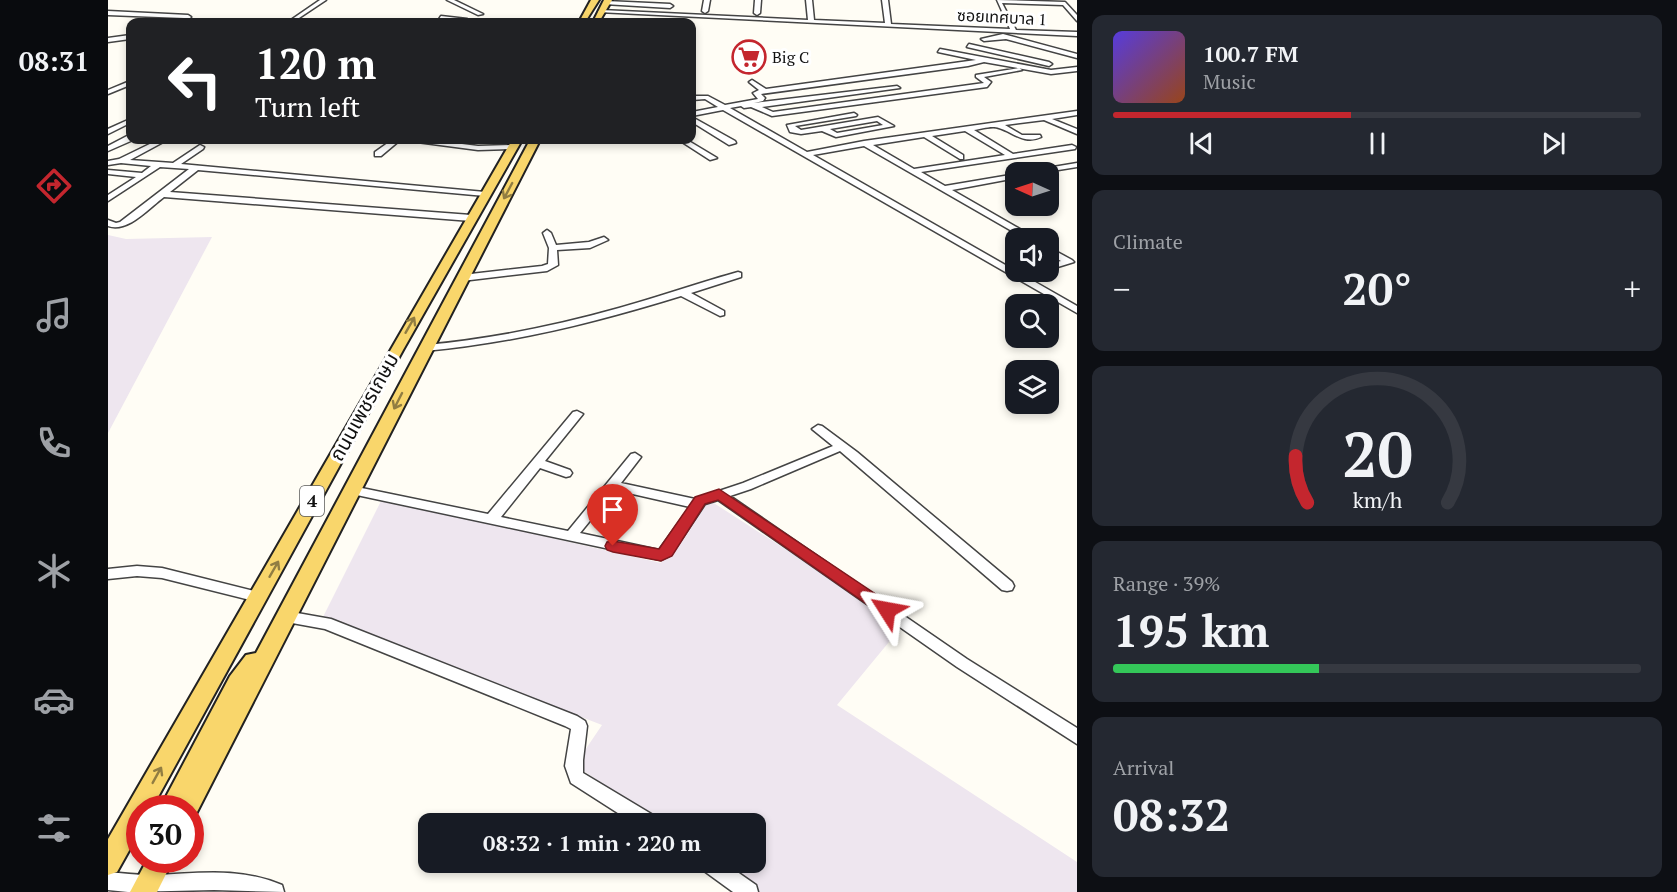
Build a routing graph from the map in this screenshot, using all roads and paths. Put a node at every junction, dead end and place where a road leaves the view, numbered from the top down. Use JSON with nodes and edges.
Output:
{"nodes":[{"id":1,"x":323,"y":0,"type":"edge"},
{"id":2,"x":450,"y":0,"type":"edge"},
{"id":3,"x":595,"y":0,"type":"edge"},
{"id":4,"x":707,"y":0,"type":"edge"},
{"id":5,"x":758,"y":0,"type":"edge"},
{"id":6,"x":809,"y":0,"type":"edge"},
{"id":7,"x":885,"y":0,"type":"edge"},
{"id":8,"x":607,"y":2,"type":"edge"},
{"id":9,"x":653,"y":2,"type":"edge"},
{"id":10,"x":669,"y":7,"type":"edge"},
{"id":11,"x":705,"y":11,"type":"junction"},
{"id":12,"x":602,"y":12,"type":"junction"},
{"id":13,"x":108,"y":13,"type":"edge"},
{"id":14,"x":757,"y":13,"type":"junction"},
{"id":15,"x":160,"y":15,"type":"junction"},
{"id":16,"x":157,"y":18,"type":"edge"},
{"id":17,"x":186,"y":18,"type":"edge"},
{"id":18,"x":296,"y":18,"type":"edge"},
{"id":19,"x":475,"y":18,"type":"edge"},
{"id":20,"x":584,"y":18,"type":"edge"},
{"id":21,"x":598,"y":18,"type":"edge"},
{"id":22,"x":810,"y":18,"type":"junction"},
{"id":23,"x":1077,"y":19,"type":"edge"},
{"id":24,"x":888,"y":25,"type":"junction"},
{"id":25,"x":983,"y":30,"type":"junction"},
{"id":26,"x":1014,"y":31,"type":"junction"},
{"id":27,"x":119,"y":32,"type":"dead end"},
{"id":28,"x":126,"y":33,"type":"edge"},
{"id":29,"x":1077,"y":34,"type":"edge"},
{"id":30,"x":126,"y":35,"type":"edge"},
{"id":31,"x":1005,"y":37,"type":"junction"},
{"id":32,"x":108,"y":38,"type":"edge"},
{"id":33,"x":984,"y":39,"type":"dead end"},
{"id":34,"x":1018,"y":40,"type":"junction"},
{"id":35,"x":126,"y":44,"type":"edge"},
{"id":36,"x":108,"y":46,"type":"edge"},
{"id":37,"x":969,"y":46,"type":"dead end"},
{"id":38,"x":1020,"y":48,"type":"dead end"},
{"id":39,"x":940,"y":51,"type":"dead end"},
{"id":40,"x":1038,"y":52,"type":"dead end"},
{"id":41,"x":1077,"y":56,"type":"edge"},
{"id":42,"x":984,"y":60,"type":"junction"},
{"id":43,"x":1076,"y":67,"type":"edge"},
{"id":44,"x":1026,"y":68,"type":"junction"},
{"id":45,"x":861,"y":70,"type":"dead end"},
{"id":46,"x":832,"y":72,"type":"dead end"},
{"id":47,"x":812,"y":74,"type":"dead end"},
{"id":48,"x":874,"y":76,"type":"junction"},
{"id":49,"x":978,"y":76,"type":"junction"},
{"id":50,"x":791,"y":77,"type":"dead end"},
{"id":51,"x":772,"y":79,"type":"dead end"},
{"id":52,"x":856,"y":79,"type":"junction"},
{"id":53,"x":846,"y":80,"type":"junction"},
{"id":54,"x":752,"y":82,"type":"dead end"},
{"id":55,"x":826,"y":83,"type":"junction"},
{"id":56,"x":126,"y":85,"type":"edge"},
{"id":57,"x":804,"y":86,"type":"junction"},
{"id":58,"x":870,"y":87,"type":"dead end"},
{"id":59,"x":911,"y":87,"type":"dead end"},
{"id":60,"x":784,"y":88,"type":"junction"},
{"id":61,"x":858,"y":88,"type":"dead end"},
{"id":62,"x":901,"y":88,"type":"dead end"},
{"id":63,"x":764,"y":91,"type":"junction"},
{"id":64,"x":840,"y":91,"type":"dead end"},
{"id":65,"x":108,"y":92,"type":"edge"},
{"id":66,"x":816,"y":93,"type":"dead end"},
{"id":67,"x":792,"y":96,"type":"dead end"},
{"id":68,"x":696,"y":98,"type":"edge"},
{"id":69,"x":755,"y":106,"type":"junction"},
{"id":70,"x":725,"y":109,"type":"junction"},
{"id":71,"x":868,"y":112,"type":"dead end"},
{"id":72,"x":696,"y":113,"type":"edge"},
{"id":73,"x":1077,"y":113,"type":"edge"},
{"id":74,"x":1047,"y":119,"type":"junction"},
{"id":75,"x":696,"y":121,"type":"edge"},
{"id":76,"x":126,"y":124,"type":"edge"},
{"id":77,"x":999,"y":125,"type":"junction"},
{"id":78,"x":121,"y":126,"type":"junction"},
{"id":79,"x":126,"y":127,"type":"edge"},
{"id":80,"x":824,"y":129,"type":"junction"},
{"id":81,"x":967,"y":129,"type":"junction"},
{"id":82,"x":793,"y":130,"type":"junction"},
{"id":83,"x":108,"y":132,"type":"edge"},
{"id":84,"x":1077,"y":132,"type":"edge"},
{"id":85,"x":771,"y":133,"type":"junction"},
{"id":86,"x":848,"y":133,"type":"junction"},
{"id":87,"x":926,"y":135,"type":"junction"},
{"id":88,"x":1037,"y":137,"type":"dead end"},
{"id":89,"x":126,"y":140,"type":"edge"},
{"id":90,"x":861,"y":142,"type":"junction"},
{"id":91,"x":732,"y":143,"type":"dead end"},
{"id":92,"x":155,"y":144,"type":"edge"},
{"id":93,"x":391,"y":144,"type":"edge"},
{"id":94,"x":456,"y":144,"type":"edge"},
{"id":95,"x":507,"y":144,"type":"edge"},
{"id":96,"x":513,"y":144,"type":"edge"},
{"id":97,"x":533,"y":144,"type":"edge"},
{"id":98,"x":690,"y":144,"type":"edge"},
{"id":99,"x":200,"y":147,"type":"dead end"},
{"id":100,"x":1072,"y":147,"type":"dead end"},
{"id":101,"x":108,"y":149,"type":"edge"},
{"id":102,"x":378,"y":154,"type":"dead end"},
{"id":103,"x":806,"y":154,"type":"junction"},
{"id":104,"x":1012,"y":156,"type":"junction"},
{"id":105,"x":960,"y":157,"type":"dead end"},
{"id":106,"x":713,"y":158,"type":"dead end"},
{"id":107,"x":121,"y":161,"type":"junction"},
{"id":108,"x":108,"y":163,"type":"edge"},
{"id":109,"x":158,"y":165,"type":"junction"},
{"id":110,"x":1077,"y":165,"type":"edge"},
{"id":111,"x":174,"y":166,"type":"junction"},
{"id":112,"x":196,"y":168,"type":"junction"},
{"id":113,"x":1059,"y":168,"type":"edge"},
{"id":114,"x":914,"y":171,"type":"junction"},
{"id":115,"x":108,"y":172,"type":"edge"},
{"id":116,"x":120,"y":173,"type":"junction"},
{"id":117,"x":142,"y":175,"type":"junction"},
{"id":118,"x":1005,"y":178,"type":"edge"},
{"id":119,"x":108,"y":181,"type":"edge"},
{"id":120,"x":944,"y":189,"type":"junction"},
{"id":121,"x":162,"y":194,"type":"junction"},
{"id":122,"x":485,"y":194,"type":"junction"},
{"id":123,"x":108,"y":199,"type":"edge"},
{"id":124,"x":471,"y":218,"type":"junction"},
{"id":125,"x":108,"y":223,"type":"edge"},
{"id":126,"x":1012,"y":228,"type":"edge"},
{"id":127,"x":547,"y":232,"type":"dead end"},
{"id":128,"x":600,"y":242,"type":"dead end"},
{"id":129,"x":553,"y":248,"type":"junction"},
{"id":130,"x":1059,"y":256,"type":"edge"},
{"id":131,"x":1059,"y":264,"type":"edge"},
{"id":132,"x":1005,"y":269,"type":"edge"},
{"id":133,"x":738,"y":275,"type":"dead end"},
{"id":134,"x":462,"y":278,"type":"junction"},
{"id":135,"x":1028,"y":282,"type":"edge"},
{"id":136,"x":682,"y":292,"type":"junction"},
{"id":137,"x":1077,"y":310,"type":"edge"},
{"id":138,"x":720,"y":313,"type":"dead end"},
{"id":139,"x":425,"y":348,"type":"junction"},
{"id":140,"x":577,"y":414,"type":"dead end"},
{"id":141,"x":818,"y":429,"type":"dead end"},
{"id":142,"x":840,"y":447,"type":"junction"},
{"id":143,"x":635,"y":457,"type":"dead end"},
{"id":144,"x":537,"y":463,"type":"junction"},
{"id":145,"x":566,"y":473,"type":"dead end"},
{"id":146,"x":611,"y":485,"type":"junction"},
{"id":147,"x":352,"y":490,"type":"junction"},
{"id":148,"x":719,"y":494,"type":"junction"},
{"id":149,"x":698,"y":504,"type":"junction"},
{"id":150,"x":491,"y":520,"type":"junction"},
{"id":151,"x":570,"y":537,"type":"junction"},
{"id":152,"x":108,"y":574,"type":"edge"},
{"id":153,"x":1007,"y":586,"type":"dead end"},
{"id":154,"x":258,"y":597,"type":"junction"},
{"id":155,"x":281,"y":626,"type":"junction"},
{"id":156,"x":1077,"y":737,"type":"edge"},
{"id":157,"x":146,"y":795,"type":"edge"},
{"id":158,"x":179,"y":795,"type":"edge"},
{"id":159,"x":193,"y":795,"type":"edge"},
{"id":160,"x":634,"y":813,"type":"edge"},
{"id":161,"x":126,"y":831,"type":"edge"},
{"id":162,"x":108,"y":863,"type":"edge"},
{"id":163,"x":153,"y":873,"type":"edge"},
{"id":164,"x":722,"y":873,"type":"edge"},
{"id":165,"x":108,"y":881,"type":"edge"},
{"id":166,"x":145,"y":888,"type":"edge"},
{"id":167,"x":275,"y":892,"type":"edge"},
{"id":168,"x":749,"y":892,"type":"edge"}],
"edges":[{"from":1,"to":18,"type":"street"},
{"from":2,"to":19,"type":"street"},
{"from":3,"to":20,"type":"main road"},
{"from":4,"to":11,"type":"street"},
{"from":5,"to":14,"type":"street"},
{"from":6,"to":22,"type":"street"},
{"from":7,"to":24,"type":"street"},
{"from":8,"to":9,"type":"street"},
{"from":8,"to":12,"type":"main road"},
{"from":9,"to":10,"type":"street"},
{"from":10,"to":11,"type":"street"},
{"from":10,"to":12,"type":"street","name":"ซอยเทศบาล 1"},
{"from":10,"to":22,"type":"street","name":"ซอยเทศบาล 1"},
{"from":11,"to":14,"type":"street"},
{"from":12,"to":21,"type":"main road"},
{"from":13,"to":15,"type":"street"},
{"from":14,"to":22,"type":"street"},
{"from":15,"to":16,"type":"street"},
{"from":15,"to":17,"type":"street"},
{"from":22,"to":24,"type":"street","name":"ซอยเทศบาล 1"},
{"from":23,"to":26,"type":"street"},
{"from":24,"to":25,"type":"street","name":"ซอยเทศบาล 1"},
{"from":25,"to":26,"type":"street","name":"ซอยเทศบาล 1"},
{"from":25,"to":31,"type":"street"},
{"from":26,"to":29,"type":"street","name":"ซอยเทศบาล 1"},
{"from":27,"to":28,"type":"street"},
{"from":30,"to":32,"type":"street"},
{"from":31,"to":33,"type":"street"},
{"from":31,"to":34,"type":"street"},
{"from":34,"to":38,"type":"street"},
{"from":34,"to":41,"type":"street"},
{"from":35,"to":36,"type":"street"},
{"from":37,"to":43,"type":"street"},
{"from":39,"to":42,"type":"street"},
{"from":40,"to":43,"type":"street"},
{"from":42,"to":44,"type":"street"},
{"from":42,"to":48,"type":"street"},
{"from":43,"to":44,"type":"street"},
{"from":44,"to":49,"type":"street"},
{"from":45,"to":48,"type":"street"},
{"from":46,"to":53,"type":"street"},
{"from":47,"to":55,"type":"street"},
{"from":48,"to":52,"type":"street"},
{"from":49,"to":59,"type":"street"},
{"from":49,"to":69,"type":"street"},
{"from":50,"to":57,"type":"street"},
{"from":51,"to":60,"type":"street"},
{"from":52,"to":53,"type":"street"},
{"from":52,"to":58,"type":"street"},
{"from":53,"to":55,"type":"street"},
{"from":53,"to":61,"type":"street"},
{"from":54,"to":63,"type":"street"},
{"from":55,"to":57,"type":"street"},
{"from":55,"to":64,"type":"street"},
{"from":56,"to":65,"type":"street"},
{"from":57,"to":60,"type":"street"},
{"from":57,"to":66,"type":"street"},
{"from":60,"to":63,"type":"street"},
{"from":60,"to":67,"type":"street"},
{"from":62,"to":69,"type":"street"},
{"from":63,"to":70,"type":"street"},
{"from":68,"to":70,"type":"street"},
{"from":69,"to":70,"type":"street"},
{"from":70,"to":72,"type":"street"},
{"from":70,"to":85,"type":"street"},
{"from":71,"to":82,"type":"street"},
{"from":73,"to":74,"type":"street"},
{"from":74,"to":77,"type":"street"},
{"from":74,"to":84,"type":"street"},
{"from":75,"to":91,"type":"street"},
{"from":76,"to":78,"type":"street"},
{"from":77,"to":81,"type":"street"},
{"from":77,"to":88,"type":"street"},
{"from":78,"to":79,"type":"street"},
{"from":78,"to":83,"type":"street"},
{"from":80,"to":82,"type":"street"},
{"from":80,"to":86,"type":"street"},
{"from":80,"to":86,"type":"street"},
{"from":81,"to":87,"type":"street"},
{"from":81,"to":104,"type":"street"},
{"from":82,"to":85,"type":"street"},
{"from":85,"to":103,"type":"street"},
{"from":86,"to":90,"type":"street"},
{"from":87,"to":90,"type":"street"},
{"from":87,"to":105,"type":"street"},
{"from":89,"to":101,"type":"street"},
{"from":90,"to":103,"type":"street"},
{"from":90,"to":114,"type":"street"},
{"from":92,"to":107,"type":"street"},
{"from":93,"to":102,"type":"street"},
{"from":94,"to":95,"type":"street"},
{"from":96,"to":122,"type":"main road","name":"ถนนเพชรเกษม","number":"4"},
{"from":97,"to":134,"type":"main road","name":"ถนนเพชรเกษม","number":"4","one_way":true},
{"from":98,"to":106,"type":"street"},
{"from":99,"to":111,"type":"street"},
{"from":100,"to":104,"type":"street"},
{"from":103,"to":132,"type":"street"},
{"from":104,"to":114,"type":"street"},
{"from":107,"to":108,"type":"street"},
{"from":107,"to":109,"type":"street"},
{"from":109,"to":111,"type":"street"},
{"from":109,"to":117,"type":"street"},
{"from":110,"to":113,"type":"street"},
{"from":111,"to":112,"type":"street"},
{"from":112,"to":121,"type":"street"},
{"from":112,"to":122,"type":"street"},
{"from":114,"to":120,"type":"street"},
{"from":115,"to":116,"type":"street"},
{"from":116,"to":117,"type":"street"},
{"from":116,"to":119,"type":"street"},
{"from":117,"to":123,"type":"street"},
{"from":118,"to":120,"type":"street"},
{"from":120,"to":126,"type":"street"},
{"from":121,"to":124,"type":"street"},
{"from":121,"to":125,"type":"street"},
{"from":122,"to":124,"type":"main road","name":"ถนนเพชรเกษม","number":"4"},
{"from":154,"to":124,"type":"main road","name":"ถนนเพชรเกษม","number":"4","one_way":true},
{"from":127,"to":129,"type":"street"},
{"from":128,"to":129,"type":"street"},
{"from":129,"to":134,"type":"street"},
{"from":130,"to":131,"type":"street"},
{"from":133,"to":136,"type":"street"},
{"from":134,"to":139,"type":"main road","name":"ถนนเพชรเกษม","number":"4"},
{"from":135,"to":137,"type":"street"},
{"from":136,"to":138,"type":"street"},
{"from":136,"to":139,"type":"street"},
{"from":139,"to":147,"type":"main road","name":"ถนนเพชรเกษม","number":"4","one_way":true},
{"from":140,"to":144,"type":"street"},
{"from":141,"to":142,"type":"street"},
{"from":142,"to":148,"type":"street"},
{"from":142,"to":153,"type":"street"},
{"from":143,"to":146,"type":"street"},
{"from":144,"to":145,"type":"street"},
{"from":144,"to":150,"type":"street"},
{"from":146,"to":149,"type":"street"},
{"from":146,"to":151,"type":"street"},
{"from":147,"to":150,"type":"street"},
{"from":147,"to":155,"type":"main road","name":"ถนนเพชรเกษม","number":"4"},
{"from":148,"to":149,"type":"street"},
{"from":148,"to":156,"type":"street"},
{"from":149,"to":151,"type":"street"},
{"from":150,"to":151,"type":"street"},
{"from":152,"to":154,"type":"street"},
{"from":157,"to":154,"type":"main road","name":"ถนนเพชรเกษม","number":"4","one_way":true},
{"from":155,"to":158,"type":"main road"},
{"from":155,"to":159,"type":"main road","name":"ถนนเพชรเกษม","number":"4"},
{"from":155,"to":160,"type":"street"},
{"from":161,"to":162,"type":"main road","name":"ถนนเพชรเกษม","number":"4"},
{"from":163,"to":166,"type":"main road"},
{"from":164,"to":168,"type":"street"},
{"from":165,"to":166,"type":"street"},
{"from":166,"to":167,"type":"street"}]}
